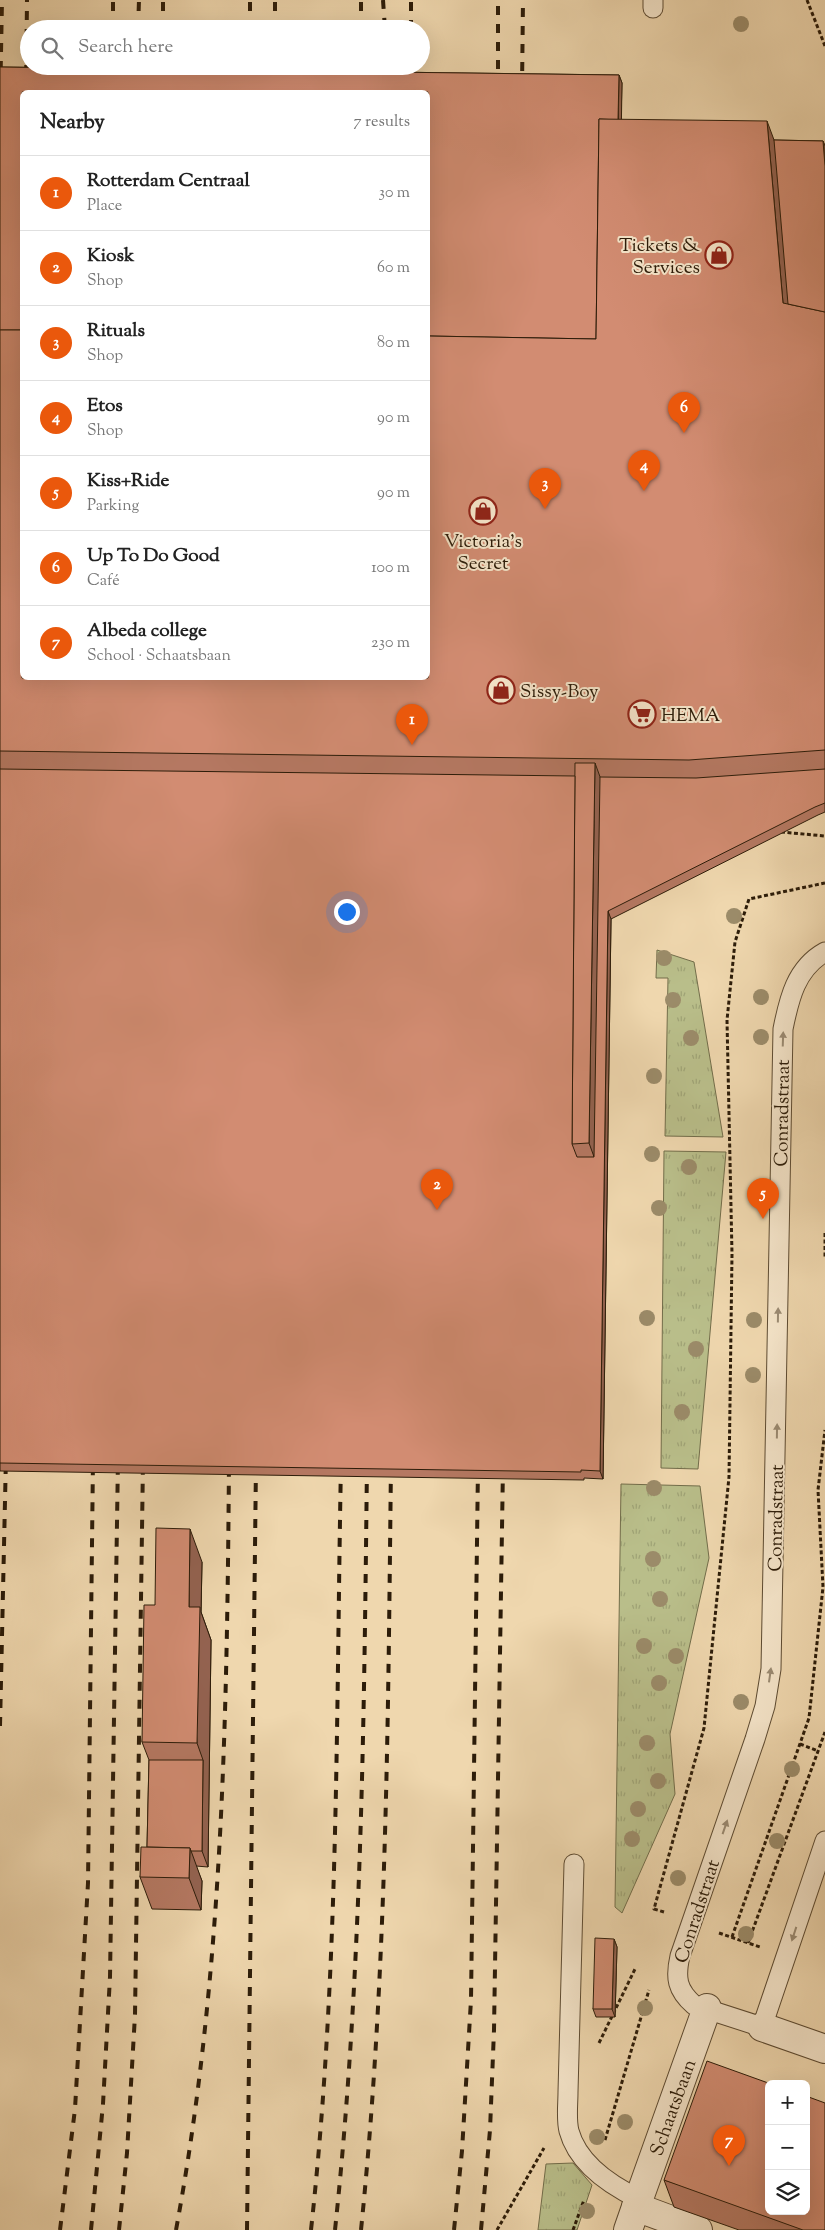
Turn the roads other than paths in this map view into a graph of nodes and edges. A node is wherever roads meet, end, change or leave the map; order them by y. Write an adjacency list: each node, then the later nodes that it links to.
1 (825, 952): 4 (lane, Conradstraat, one-way to 1)
2 (825, 1841): 5 (lane, one-way to 5)
3 (574, 1864): 7 (lane)
4 (707, 2008): 5 (lane, Conradstraat); 7 (street, Schaatsbaan)
5 (762, 2027): 6 (street, Conradstraat)
6 (825, 2049)
7 (635, 2212): 8 (street)
8 (698, 2230)

